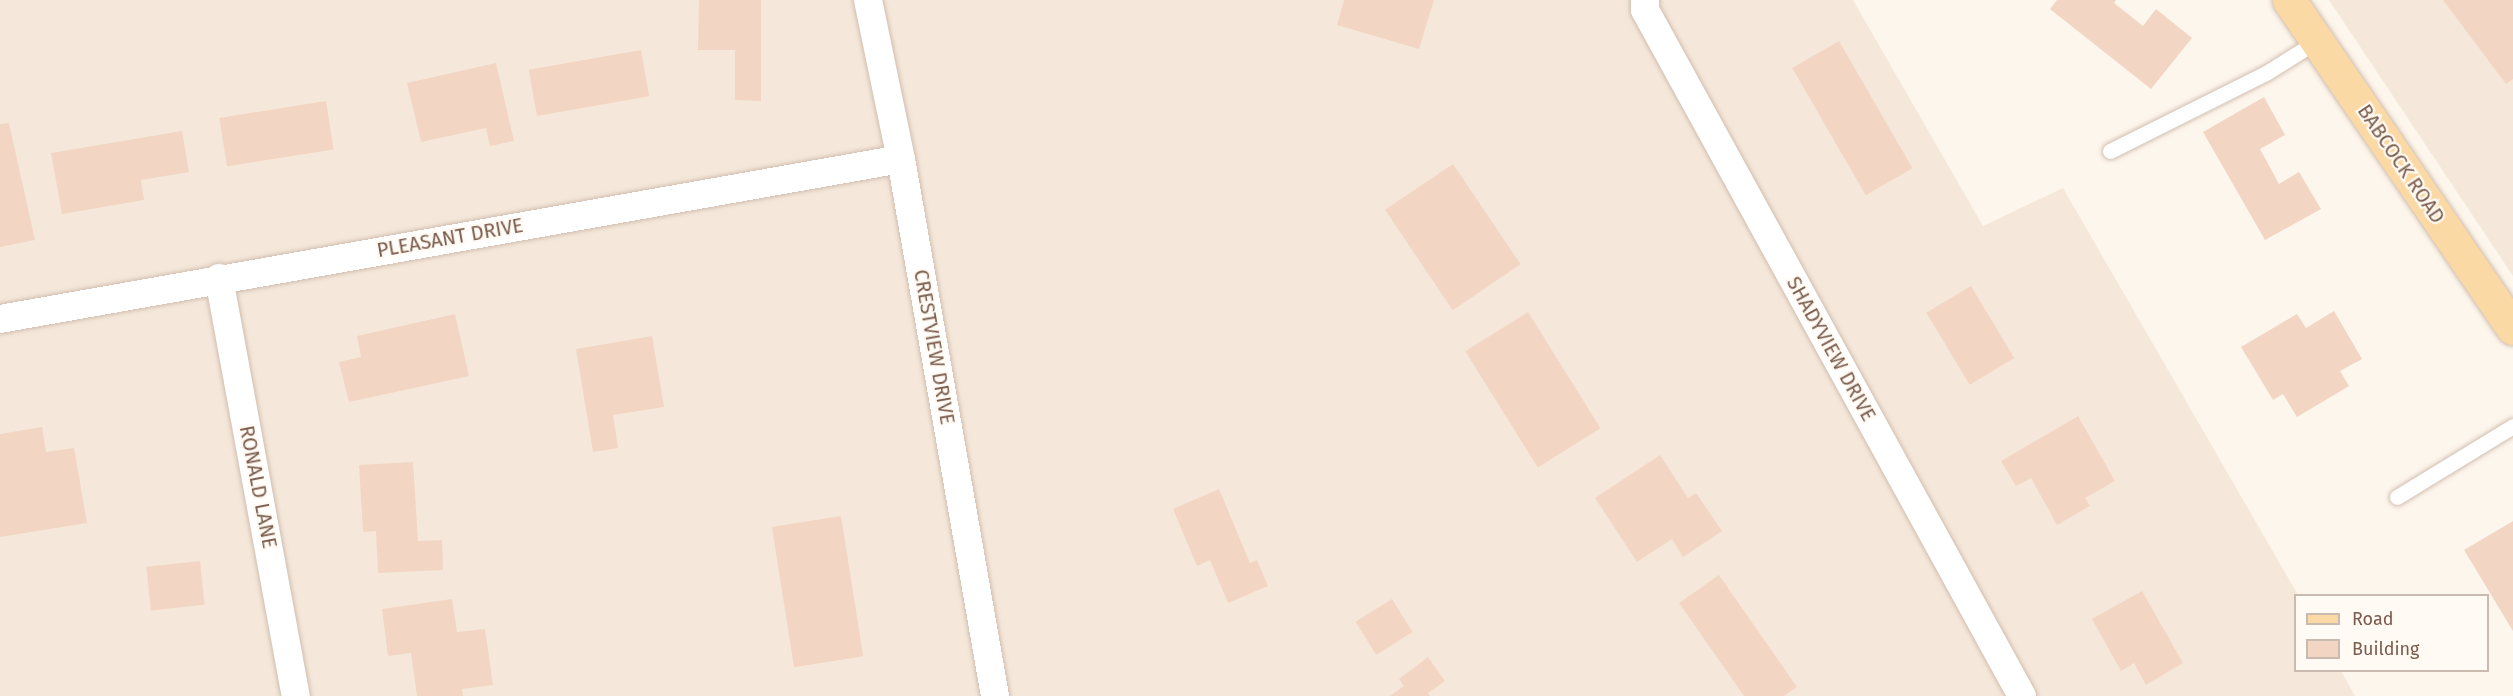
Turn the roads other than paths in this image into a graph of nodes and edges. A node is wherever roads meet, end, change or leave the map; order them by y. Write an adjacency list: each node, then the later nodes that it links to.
1 (868, 0): 6 (street, CRESTVIEW DRIVE)
2 (1645, 0): 14 (street, SHADYVIEW DRIVE)
3 (2289, 0): 4 (main road, BABCOCK ROAD)
4 (2317, 41): 5 (lane); 9 (main road, BABCOCK ROAD)
5 (2110, 151)
6 (901, 159): 7 (street, PLEASANT DRIVE); 13 (street, CRESTVIEW DRIVE)
7 (219, 278): 8 (street, PLEASANT DRIVE); 12 (street, RONALD LANE)
8 (0, 319)
9 (2513, 328)
10 (2513, 426): 11 (lane)
11 (2397, 497)
12 (296, 696)
13 (995, 696)
14 (2022, 696)

